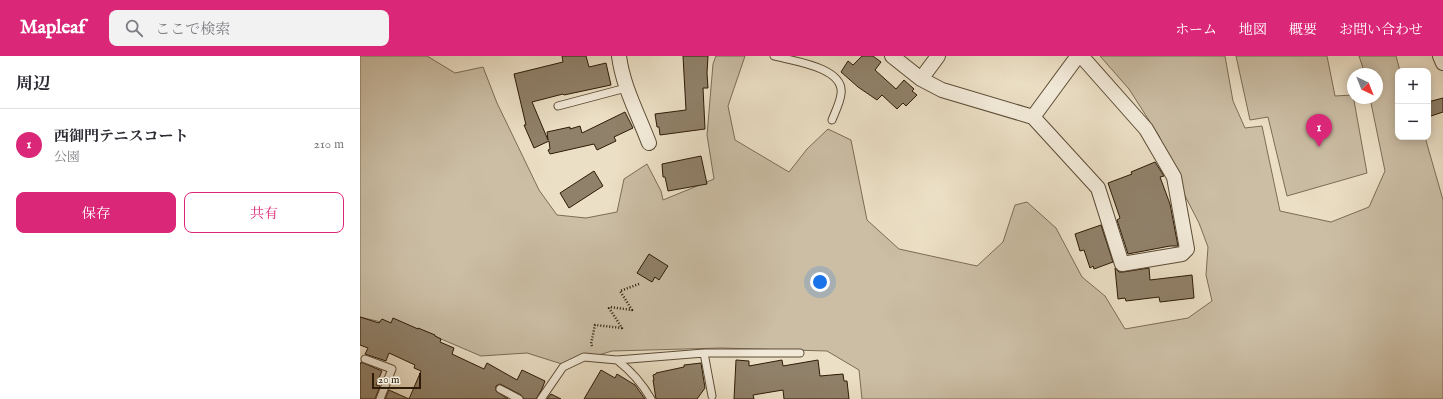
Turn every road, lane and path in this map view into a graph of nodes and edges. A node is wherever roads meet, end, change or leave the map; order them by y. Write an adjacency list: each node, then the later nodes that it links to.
1 (619, 56): 8 (street)
2 (774, 56): 11 (lane)
3 (892, 56): 7 (street)
4 (938, 56): 7 (street)
5 (1440, 56): 6 (street)
6 (1443, 63)
7 (920, 79): 10 (street)
8 (626, 88): 9 (lane); 12 (street)
9 (558, 106)
10 (1033, 117): 10 (street)
11 (832, 120)
12 (649, 143)
13 (639, 284): 17 (path)
14 (704, 353): 15 (lane); 18 (lane); 20 (lane)
15 (800, 353)
16 (365, 359): 21 (lane)
17 (604, 359): 18 (lane); 23 (lane)
18 (617, 360): 24 (lane)
19 (500, 389): 22 (lane)
20 (712, 396)
21 (380, 399)
22 (519, 399)
23 (541, 399)
24 (652, 399)

